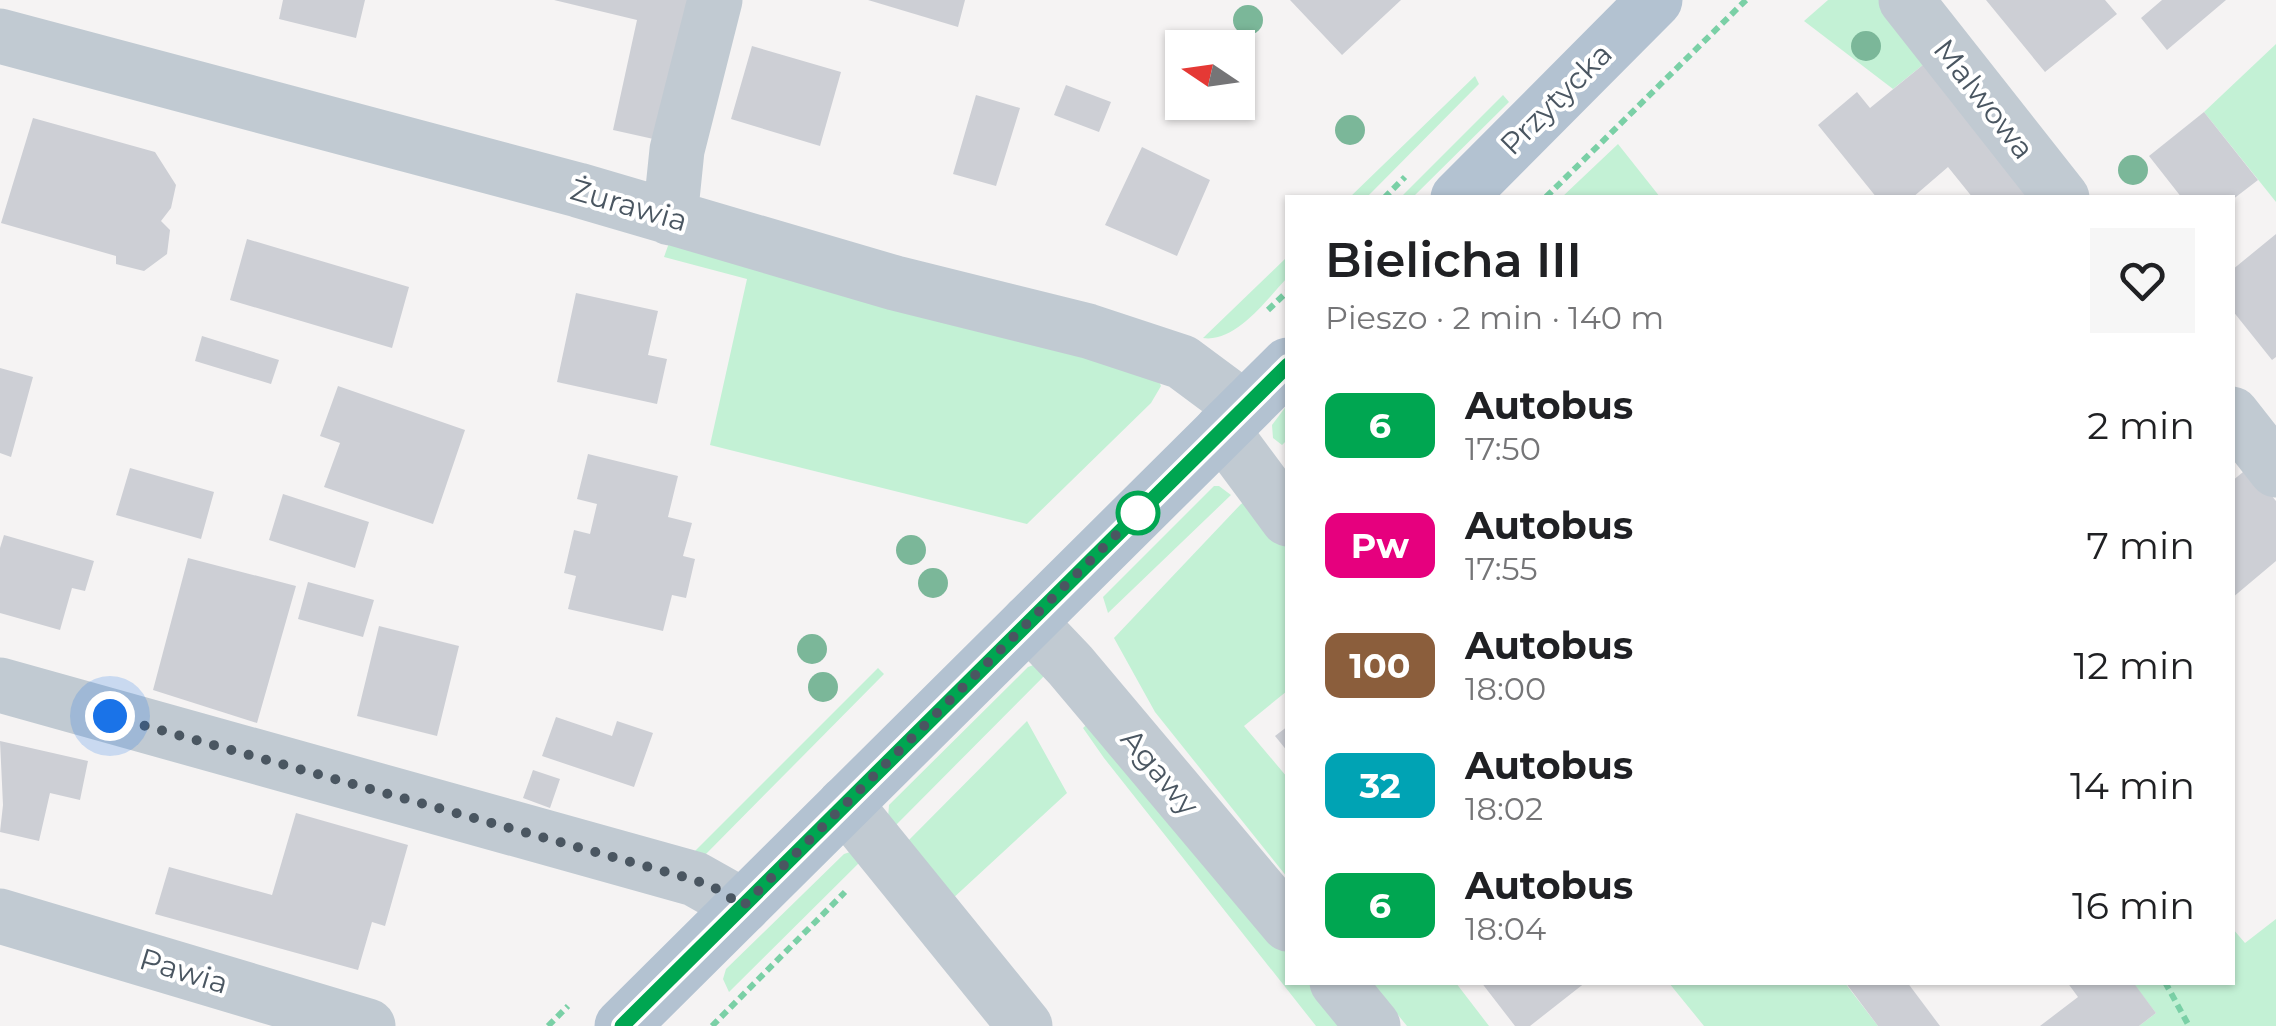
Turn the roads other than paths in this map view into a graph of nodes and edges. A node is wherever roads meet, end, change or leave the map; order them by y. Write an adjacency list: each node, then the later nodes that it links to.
1 (715, 0): 7 (street)
2 (1655, 0): 5 (main road, Przytycka)
3 (1906, 0): 6 (street, Malwowa)
4 (1, 41): 7 (street, Żurawia)
5 (1461, 195)
6 (2060, 195)
7 (670, 218): 10 (street, Żurawia)
8 (1285, 368): 10 (main road)
9 (2235, 418): 11 (street)
10 (1233, 419): 12 (street, Żurawia); 13 (main road)
11 (2276, 470)
12 (1285, 513)
13 (1029, 622): 15 (main road); 18 (street, Agawy)
14 (0, 685): 16 (street)
15 (845, 804): 16 (main road); 22 (street)
16 (743, 906): 21 (main road)
17 (0, 916): 20 (street, Pawia)
18 (1285, 920)
19 (1339, 985): 23 (street)
20 (368, 1026)
21 (622, 1026)
22 (1025, 1026)
23 (1373, 1026)

